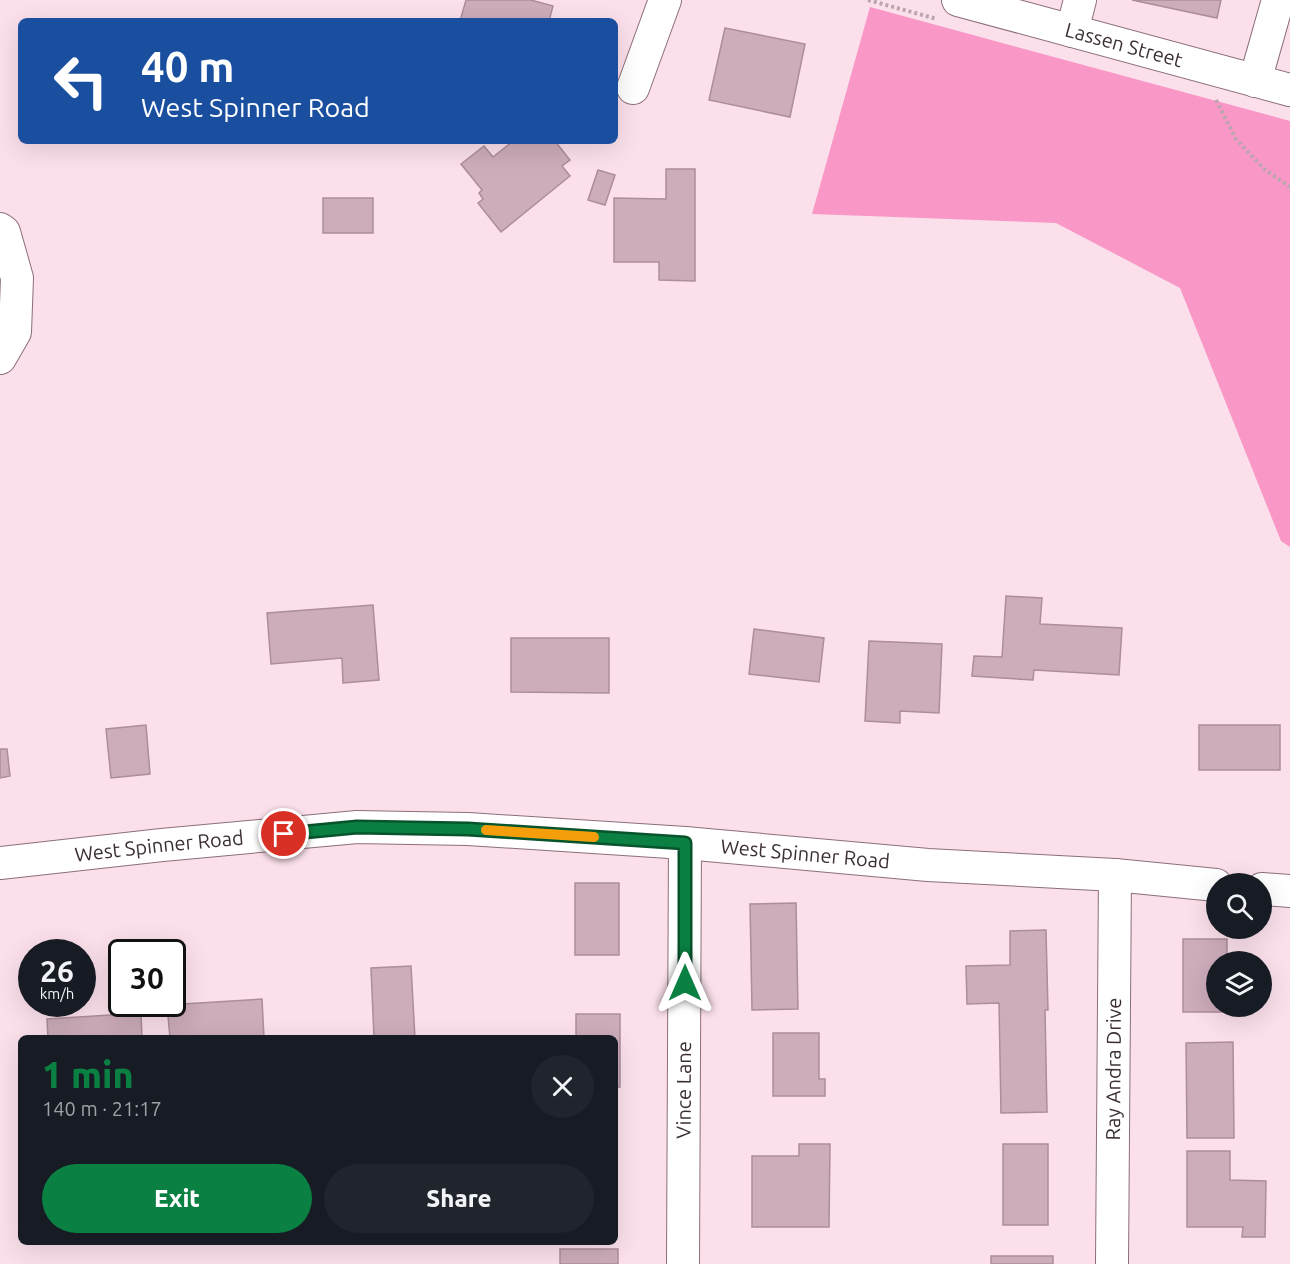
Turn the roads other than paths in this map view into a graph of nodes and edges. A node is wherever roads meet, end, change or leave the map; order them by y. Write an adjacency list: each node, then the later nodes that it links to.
1 (666, 0): 7 (street)
2 (958, 0): 5 (street, Lassen Street)
3 (1080, 0): 5 (street)
4 (1278, 0): 6 (street)
5 (1072, 31): 6 (street, Lassen Street)
6 (1255, 81): 8 (street, Lassen Street)
7 (633, 88)
8 (1290, 90)
9 (0, 229): 10 (street)
10 (0, 358)
11 (685, 843): 12 (street, West Spinner Road); 13 (street, West Spinner Road); 17 (street, Vince Lane)
12 (0, 863)
13 (1115, 875): 14 (street, West Spinner Road); 18 (street, Ray Andra Drive)
14 (1206, 884)
15 (1272, 890): 16 (street)
16 (1290, 891)
17 (683, 1264)
18 (1112, 1264)

